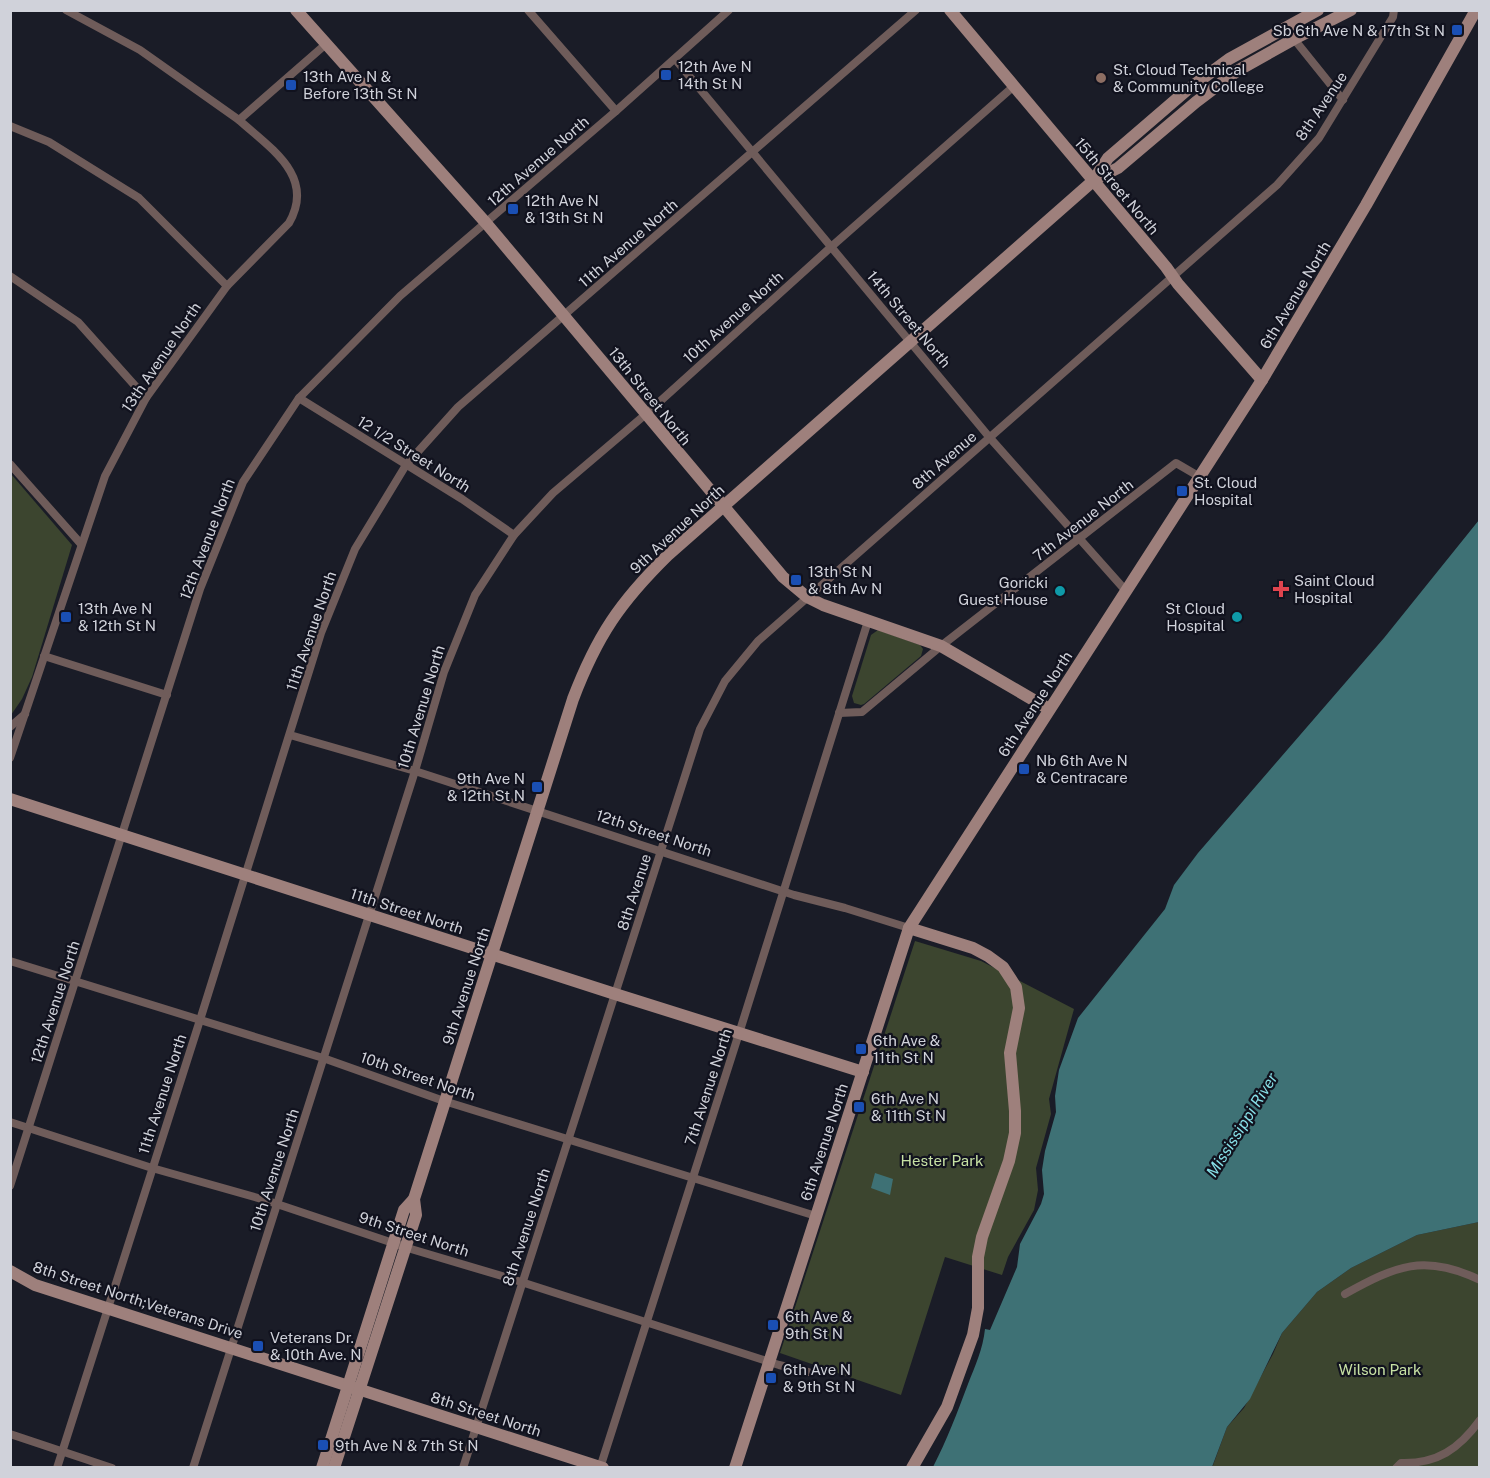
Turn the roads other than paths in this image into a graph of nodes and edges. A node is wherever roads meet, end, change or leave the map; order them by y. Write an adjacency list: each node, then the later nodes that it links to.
1 (66, 10): 17 (street, 13th Avenue North)
2 (296, 10): 12 (street, 13th Street North)
3 (528, 10): 16 (street)
4 (729, 10): 13 (street, 12th Avenue North)
5 (916, 10): 19 (street, 11th Avenue North)
6 (950, 10): 14 (street, 15th Street North)
7 (1318, 10): 20 (street, 9th Avenue North)
8 (1351, 10): 11 (street, 9th Avenue North)
9 (1394, 10): 15 (street, 8th Avenue)
10 (1477, 15): 28 (street, 6th Avenue North)
11 (1294, 39): 15 (street); 20 (street, 9th Avenue North)
12 (326, 44): 17 (street); 21 (street, 13th Street North)
13 (675, 60): 16 (street, 12th Avenue North); 19 (street, 14th Street North)
14 (1014, 86): 20 (street, 15th Street North); 22 (street, 10th Avenue North)
15 (1343, 100): 23 (street, 8th Avenue)
16 (616, 111): 21 (street, 12th Avenue North)
17 (239, 120): 25 (street, 13th Avenue North)
18 (10, 126): 25 (street)
19 (753, 153): 22 (street, 14th Street North); 26 (street, 11th Avenue North)
20 (1092, 181): 23 (street, 15th Street North); 27 (street, 9th Avenue North)
21 (486, 223): 26 (street, 13th Street North); 30 (street, 12th Avenue North)
22 (831, 247): 27 (street, 14th Street North); 31 (street, 10th Avenue North)
23 (1172, 275): 28 (street, 15th Street North); 32 (street, 8th Avenue)
24 (10, 276): 29 (street)
25 (227, 286): 29 (street, 13th Avenue North)
26 (565, 315): 31 (street, 13th Street North); 34 (street, 11th Avenue North)
27 (910, 341): 32 (street, 14th Street North); 36 (street, 9th Avenue North)
28 (1262, 380): 35 (street, 6th Avenue North)
29 (146, 398): 39 (street, 13th Avenue North)
30 (299, 398): 34 (street, 12 1/2 Street North); 45 (street, 12th Avenue North)
31 (646, 414): 36 (street, 13th Street North); 37 (street, 10th Avenue North)
32 (990, 438): 38 (street, 14th Street North); 41 (street, 8th Avenue)
33 (10, 464): 39 (street)
34 (406, 465): 37 (street, 12 1/2 Street North); 50 (street, 11th Avenue North)
35 (1200, 477): 38 (street, 7th Avenue North); 40 (street, 6th Avenue North)
36 (723, 507): 41 (street, 13th Street North); 54 (street, 9th Avenue North)
37 (514, 535): 52 (street, 10th Avenue North)
38 (1080, 539): 40 (street, 14th Street North); 43 (street, 7th Avenue North)
39 (81, 544): 44 (street, 13th Avenue North)
40 (1126, 591): 46 (street, 6th Avenue North)
41 (807, 597): 42 (street, 13th Street North); 56 (street, 8th Avenue)
42 (868, 621): 43 (street, 13th Street North); 47 (street, 7th Avenue North)
43 (941, 646): 46 (street, 13th Street North); 47 (street, 7th Avenue North)
44 (44, 656): 45 (street); 48 (street, 13th Avenue North)
45 (167, 695): 55 (street, 12th Avenue North)
46 (1049, 709): 60 (street, 6th Avenue North)
47 (839, 713): 58 (street, 7th Avenue North)
48 (25, 714): 49 (street); 51 (street, 13th Avenue North)
49 (10, 727)
50 (291, 735): 52 (street, 12th Street North); 57 (street, 11th Avenue North)
51 (10, 758)
52 (416, 771): 54 (street, 12th Street North); 59 (street, 10th Avenue North)
53 (10, 799): 55 (street, 11th Street North)
54 (537, 810): 56 (street, 12th Street North); 61 (street, 9th Avenue North)
55 (123, 835): 57 (street, 11th Street North); 63 (street, 12th Avenue North)
56 (662, 850): 58 (street, 12th Street North); 64 (street, 8th Avenue)
57 (246, 874): 59 (street, 11th Street North); 65 (street, 11th Avenue North)
58 (783, 891): 60 (street, 12th Street North); 66 (street, 7th Avenue North)
59 (369, 914): 61 (street, 11th Street North); 67 (street, 10th Avenue North)
60 (909, 928): 68 (street, 6th Avenue North); 101 (street, 12th Street North)
61 (492, 954): 64 (street, 11th Street North); 69 (street, 9th Avenue North)
62 (10, 961): 63 (street, 10th Street North)
63 (76, 982): 65 (street, 10th Street North); 71 (street, 12th Avenue North)
64 (615, 994): 66 (street, 11th Street North); 72 (street, 8th Avenue North)
65 (200, 1020): 67 (street, 10th Street North); 73 (street, 11th Avenue North)
66 (740, 1033): 68 (street, 11th Street North); 74 (street, 7th Avenue North)
67 (323, 1058): 69 (street, 10th Street North); 76 (street, 10th Avenue North)
68 (863, 1072): 77 (street, 6th Avenue North)
69 (444, 1101): 72 (street, 10th Street North); 78 (street, 9th Avenue North)
70 (10, 1122): 71 (street, 9th Street North)
71 (29, 1129): 73 (street, 9th Street North); 75 (street, 12th Avenue North)
72 (568, 1139): 74 (street, 10th Street North); 81 (street, 8th Avenue North)
73 (153, 1168): 76 (street, 9th Street North); 83 (street, 11th Avenue North)
74 (693, 1178): 77 (street, 10th Street North); 84 (street, 7th Avenue North)
75 (10, 1186)
76 (277, 1204): 78 (street, 9th Street North); 85 (street, 10th Avenue North)
77 (816, 1216): 86 (street, 6th Avenue North)
78 (399, 1245): 81 (street, 9th Street North); 88 (street, 9th Avenue North)
79 (10, 1271): 83 (street, 8th Street North;Veterans Drive)
80 (1479, 1280): 82 (street)
81 (522, 1282): 84 (street, 9th Street North); 90 (street, 8th Avenue North)
82 (1346, 1294)
83 (108, 1306): 85 (street, 8th Street North;Veterans Drive); 92 (street, 11th Avenue North)
84 (646, 1323): 86 (street, 9th Street North); 99 (street, 7th Avenue North)
85 (231, 1347): 88 (street, 8th Street North;Veterans Drive); 95 (street, 10th Avenue North)
86 (769, 1362): 87 (street, 9th Street North); 100 (street, 6th Avenue North)
87 (808, 1372)
88 (354, 1387): 90 (street, 8th Street North); 96 (street, 9th Avenue North); 97 (street, 9th Avenue North)
89 (1479, 1420): 102 (street)
90 (476, 1426): 98 (street, 8th Avenue North); 99 (street, 8th Street North)
91 (10, 1434): 92 (street)
92 (62, 1451): 93 (street, 11th Avenue North); 94 (street)
93 (57, 1467)
94 (112, 1467)
95 (193, 1467)
96 (322, 1467)
97 (334, 1467)
98 (463, 1467)
99 (601, 1467)
100 (735, 1467)
101 (912, 1467)
102 (1396, 1467)

